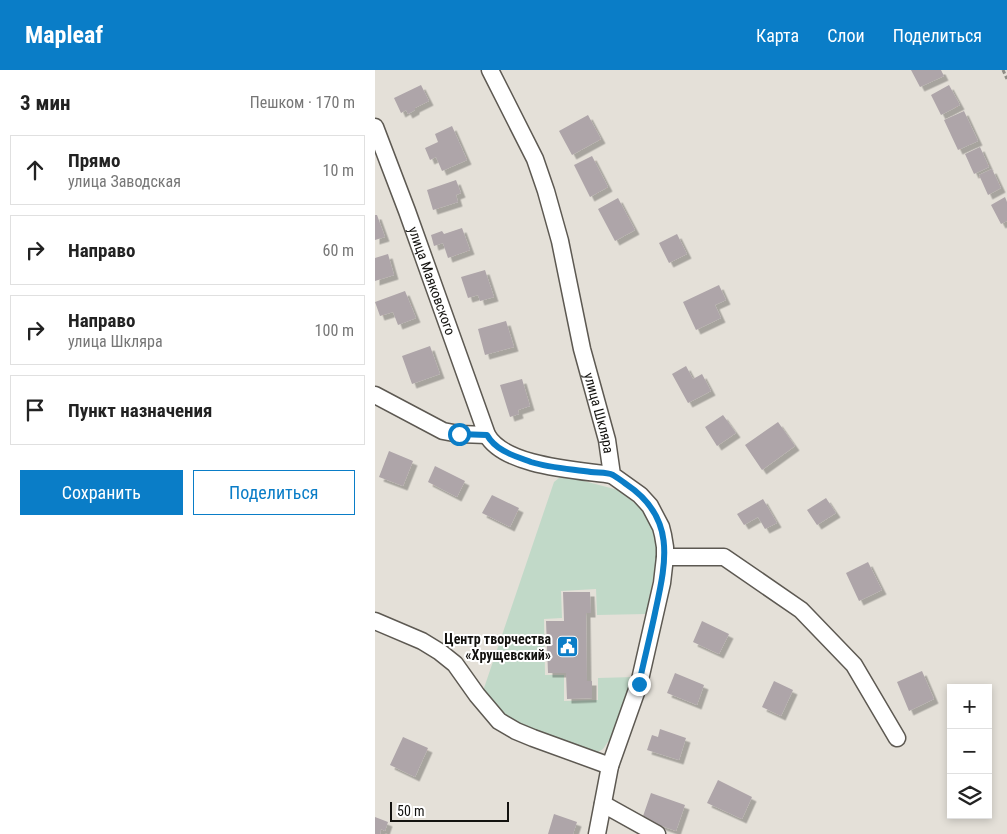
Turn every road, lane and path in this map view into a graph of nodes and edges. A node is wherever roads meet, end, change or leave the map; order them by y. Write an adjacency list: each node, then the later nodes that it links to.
1 (490, 70): 7 (street, улица Шкляра)
2 (1003, 70): 3 (path)
3 (1007, 78)
4 (375, 127): 6 (street, улица Маяковского)
5 (375, 395): 6 (street)
6 (487, 435): 7 (street)
7 (612, 475): 8 (street)
8 (665, 557): 10 (street); 11 (street)
9 (375, 621): 11 (street)
10 (897, 738)
11 (610, 766): 12 (street)
12 (603, 804): 13 (street); 14 (street)
13 (597, 834)
14 (657, 834)

